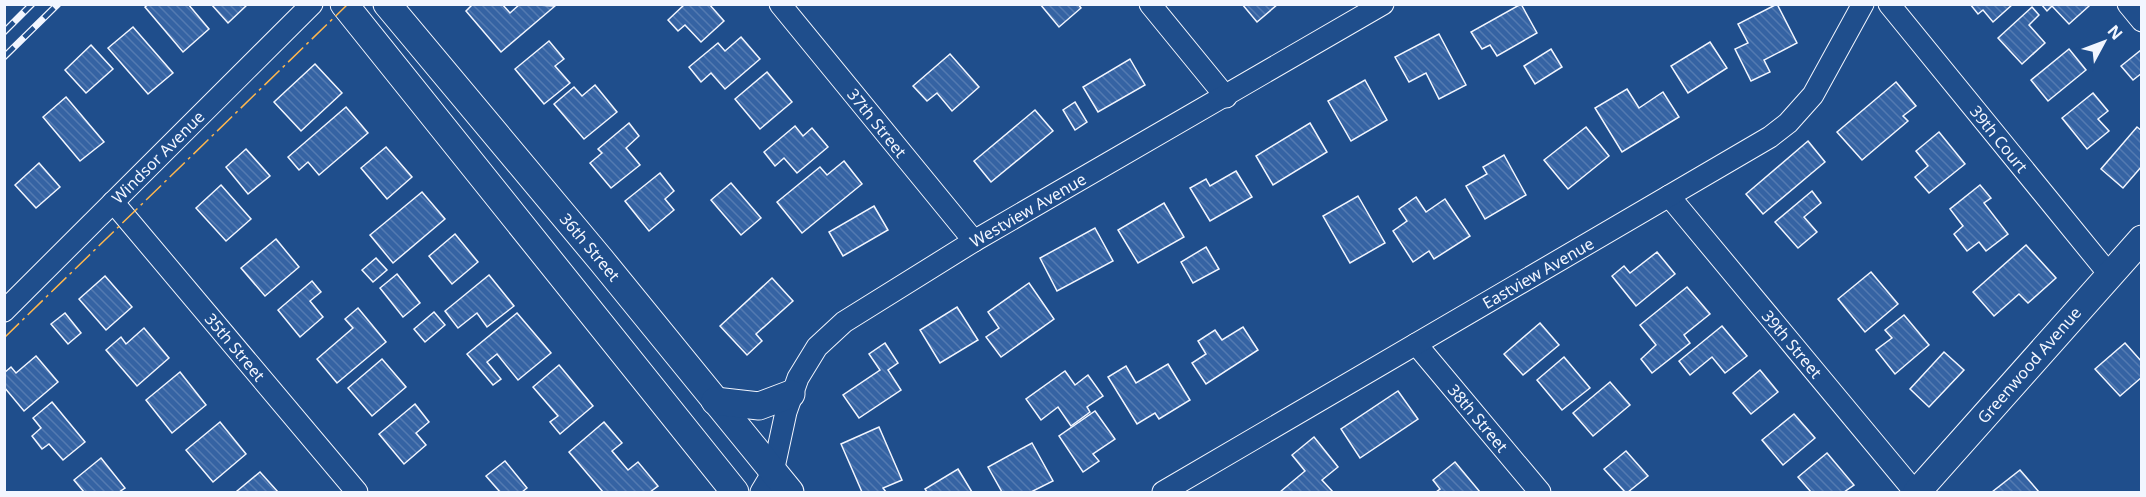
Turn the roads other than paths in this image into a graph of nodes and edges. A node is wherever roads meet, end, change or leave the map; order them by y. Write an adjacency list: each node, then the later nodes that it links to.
1 (312, 4): 13 (street, Windsor Avenue)
2 (344, 4): 23 (street)
3 (387, 4): 20 (street, 36th Street)
4 (780, 4): 15 (street, 37th Street)
5 (1150, 4): 11 (street)
6 (1383, 4): 11 (street, Westview Avenue)
7 (1863, 4): 12 (street, Eastview Avenue)
8 (1889, 4): 16 (street, 39th Court)
9 (2128, 4): 10 (street)
10 (2142, 21)
11 (1226, 97): 15 (street, Westview Avenue)
12 (1669, 196): 18 (street, Eastview Avenue); 26 (street, 39th Street)
13 (113, 202): 17 (street, Windsor Avenue); 22 (street, 35th Street)
14 (2142, 239): 16 (street, Greenwood Avenue)
15 (974, 241): 19 (street, Westview Avenue)
16 (2109, 274): 26 (street, Greenwood Avenue)
17 (4, 311)
18 (1416, 344): 24 (street, Eastview Avenue); 25 (street, 38th Street)
19 (791, 394): 20 (street); 21 (street, Westview Avenue)
20 (715, 401): 21 (street, 36th Street)
21 (775, 486)
22 (357, 492)
23 (735, 492)
24 (1164, 492)
25 (1540, 492)
26 (1916, 492)

